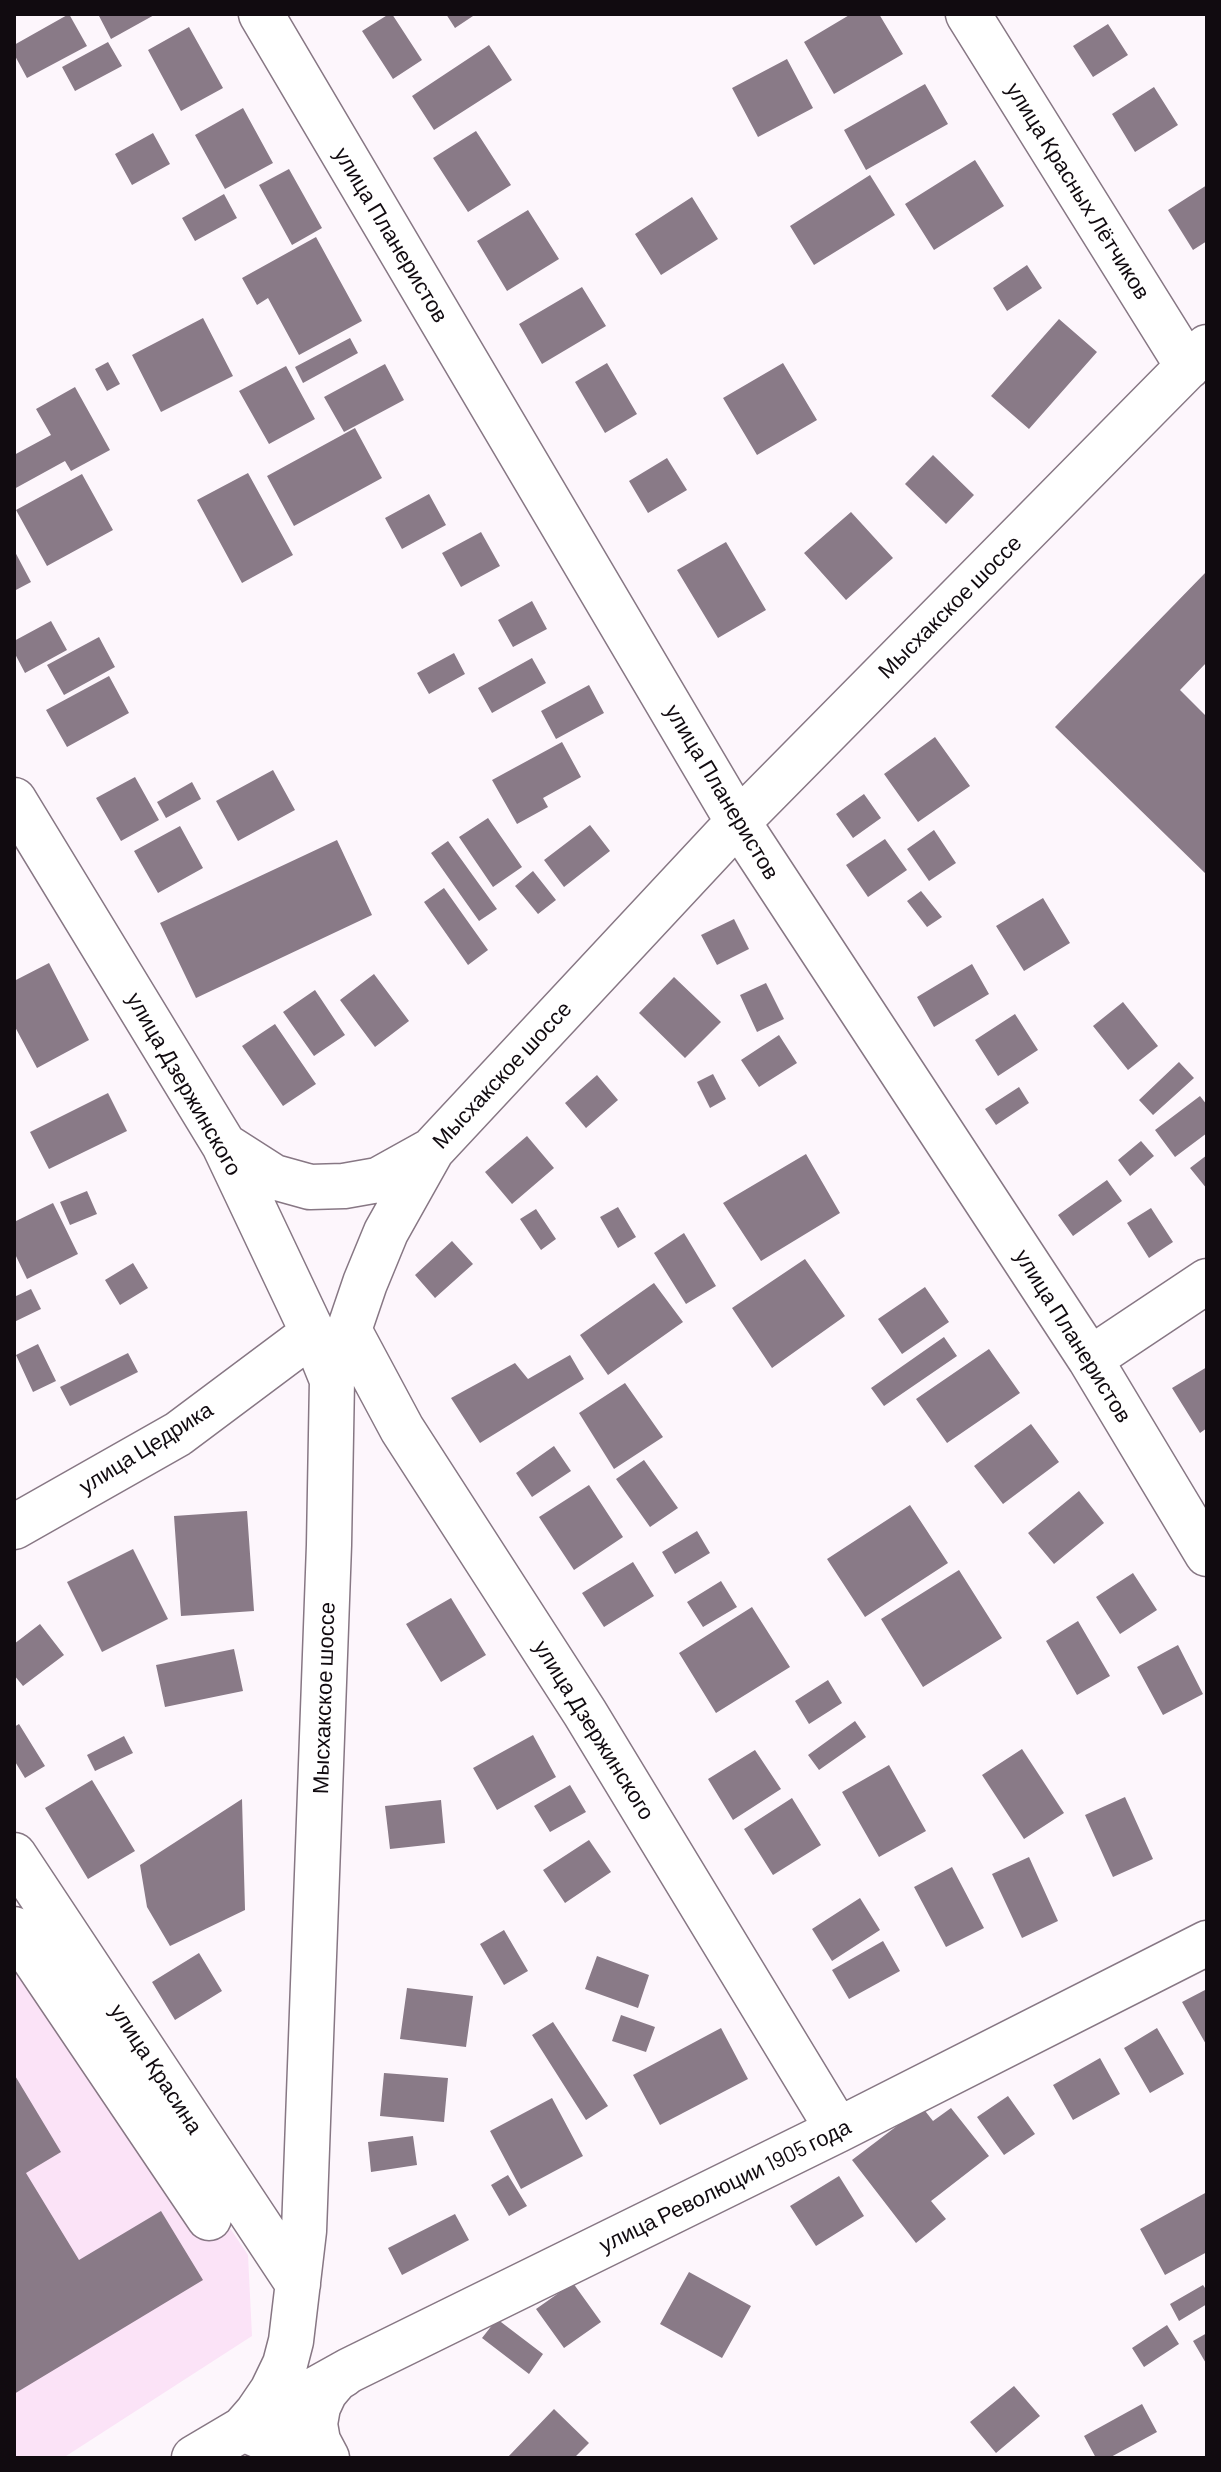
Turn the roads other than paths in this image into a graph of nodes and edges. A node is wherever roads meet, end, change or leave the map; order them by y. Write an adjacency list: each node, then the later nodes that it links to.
1 (261, 14): 5 (street, улица Планеристов)
2 (968, 14): 3 (street, улица Красных Лётчиков)
3 (1197, 357): 5 (street, Мысхакское шоссе)
4 (14, 800): 6 (street, улица Дзержинского)
5 (738, 822): 7 (street, Мысхакское шоссе); 10 (street, улица Планеристов)
6 (224, 1145): 7 (street); 9 (street, улица Дзержинского)
7 (432, 1150): 9 (street, Мысхакское шоссе)
8 (1207, 1281): 10 (street)
9 (331, 1331): 11 (street, улица Дзержинского); 12 (street, улица Цедрика); 17 (street, улица Дзержинского)
10 (1090, 1359): 13 (street, улица Планеристов)
11 (332, 1380): 19 (street, Мысхакское шоссе)
12 (14, 1527)
13 (1207, 1554)
14 (14, 1855): 19 (street, улица Красина)
15 (14, 1929): 18 (street)
16 (1207, 1943): 17 (street, улица Революции 1905 года)
17 (838, 2130): 20 (street, улица Революции 1905 года)
18 (209, 2218)
19 (298, 2284): 21 (street, Мысхакское шоссе)
20 (350, 2370): 21 (street, улица Революции 1905 года); 24 (street)
21 (250, 2421): 22 (street, улица Революции 1905 года); 23 (street)
22 (194, 2458)
23 (312, 2458)
24 (327, 2458)

